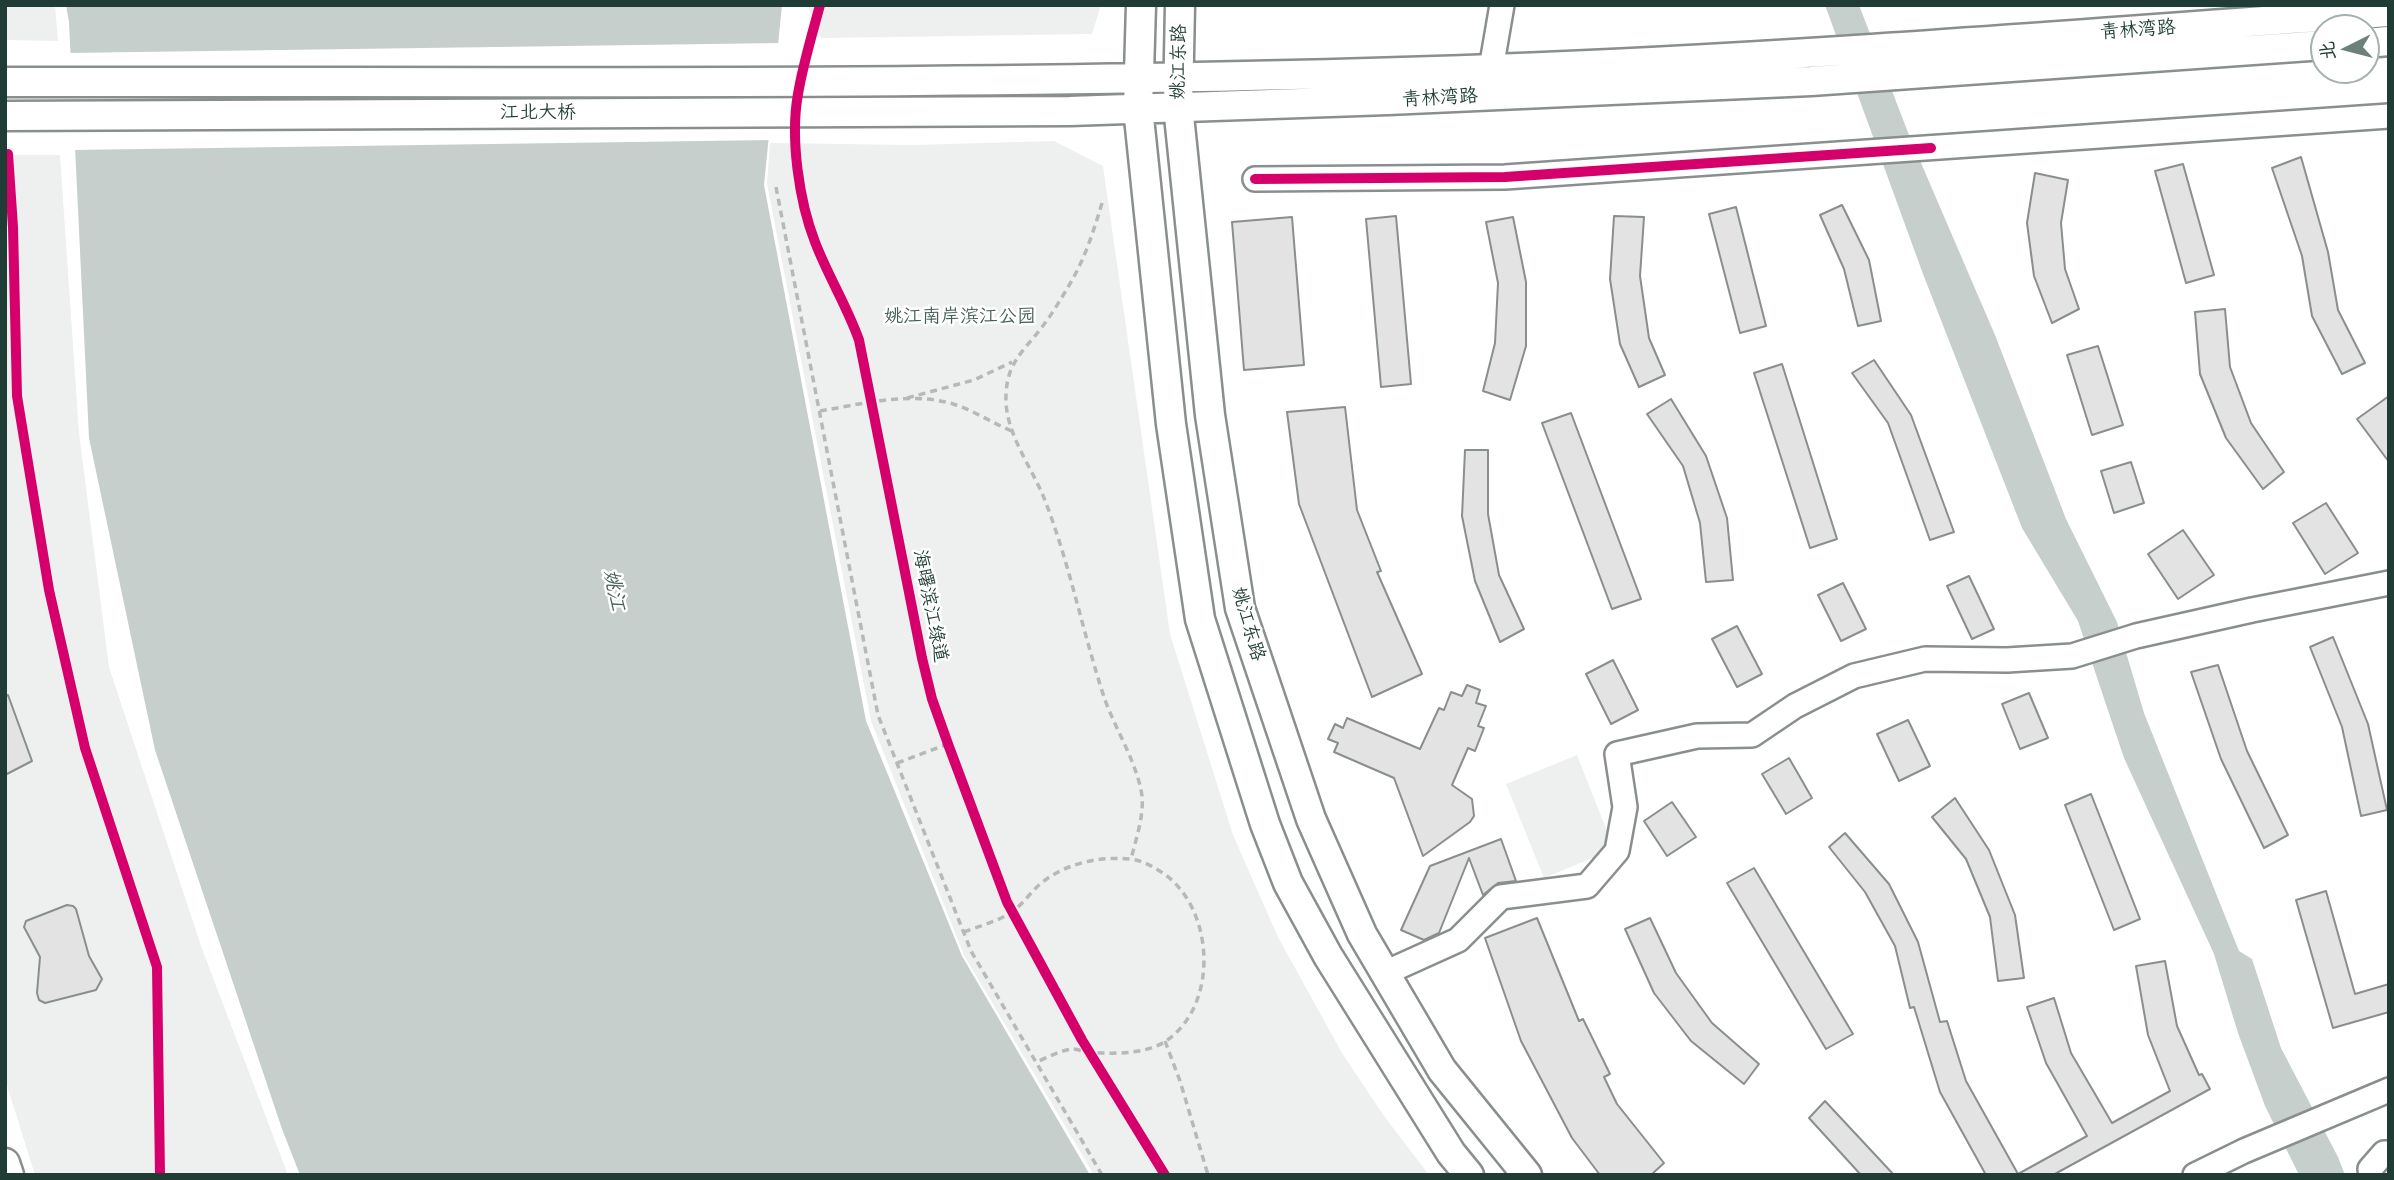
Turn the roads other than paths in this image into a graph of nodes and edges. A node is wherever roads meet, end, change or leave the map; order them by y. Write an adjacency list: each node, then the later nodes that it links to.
1 (1141, 5): 9 (main road, 姚江东路)
2 (1180, 5): 8 (main road, 姚江东路)
3 (1502, 5): 7 (street)
4 (2389, 12): 6 (main road, 青林湾路)
5 (2310, 46): 6 (main road, 青林湾路)
6 (1889, 61): 7 (main road, 青林湾路); 12 (main road, 青林湾路)
7 (1491, 69): 8 (main road, 青林湾路)
8 (1178, 77): 9 (main road, 青林湾路); 12 (main road, 姚江东路)
9 (1139, 79): 10 (main road, 青林湾路); 13 (main road, 姚江东路)
10 (1061, 80): 11 (main road, 江北大桥)
11 (5, 82)
12 (1178, 106): 13 (main road, 青林湾路); 19 (main road, 姚江东路)
13 (1138, 108): 14 (main road, 青林湾路); 24 (main road, 姚江东路)
14 (1070, 111): 15 (main road, 江北大桥)
15 (5, 116)
16 (2389, 116): 17 (street)
17 (1255, 179)
18 (2389, 583): 19 (street)
19 (1385, 973): 25 (main road, 姚江东路)
20 (2389, 1090): 26 (street)
21 (2389, 1153): 27 (street)
22 (5, 1163): 23 (main road)
23 (9, 1175)
24 (1469, 1175)
25 (1527, 1175)
26 (2195, 1175)
27 (2371, 1175)

